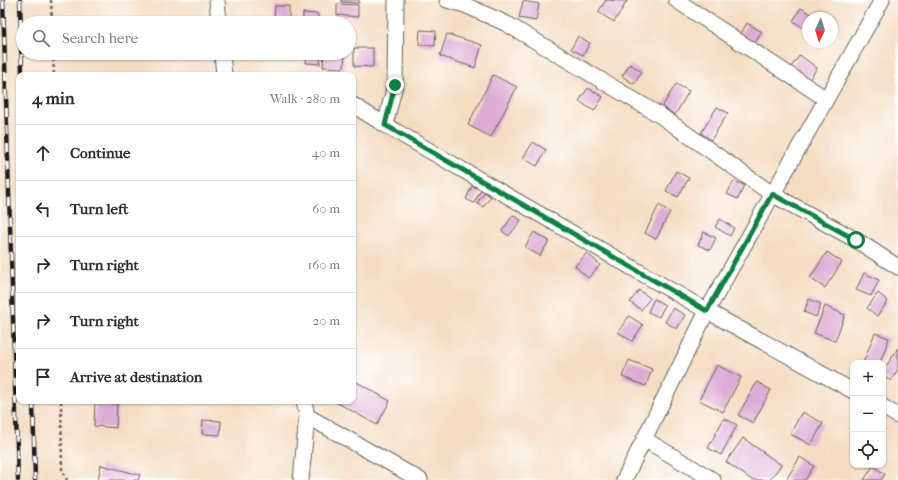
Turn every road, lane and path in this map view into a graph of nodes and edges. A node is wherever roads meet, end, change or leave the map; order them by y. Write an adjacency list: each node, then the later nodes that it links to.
1 (51, 0): 7 (path)
2 (217, 0): 8 (street)
3 (396, 0): 15 (street)
4 (447, 0): 16 (street)
5 (676, 0): 13 (street)
6 (882, 0): 13 (street)
7 (52, 16)
8 (218, 16)
9 (53, 60): 11 (path)
10 (223, 60): 12 (street)
11 (54, 72)
12 (224, 72)
13 (826, 100): 16 (street)
14 (356, 108): 15 (street)
15 (385, 125): 18 (street)
16 (772, 194): 17 (street); 18 (street)
17 (898, 267)
18 (707, 311): 19 (street); 24 (street)
19 (850, 389)
20 (61, 404): 25 (path)
21 (305, 408): 26 (street); 27 (street)
22 (886, 409): 23 (street)
23 (898, 416)
24 (644, 439): 28 (street); 29 (street)
25 (67, 480)
26 (301, 480)
27 (420, 480)
28 (624, 480)
29 (713, 480)

